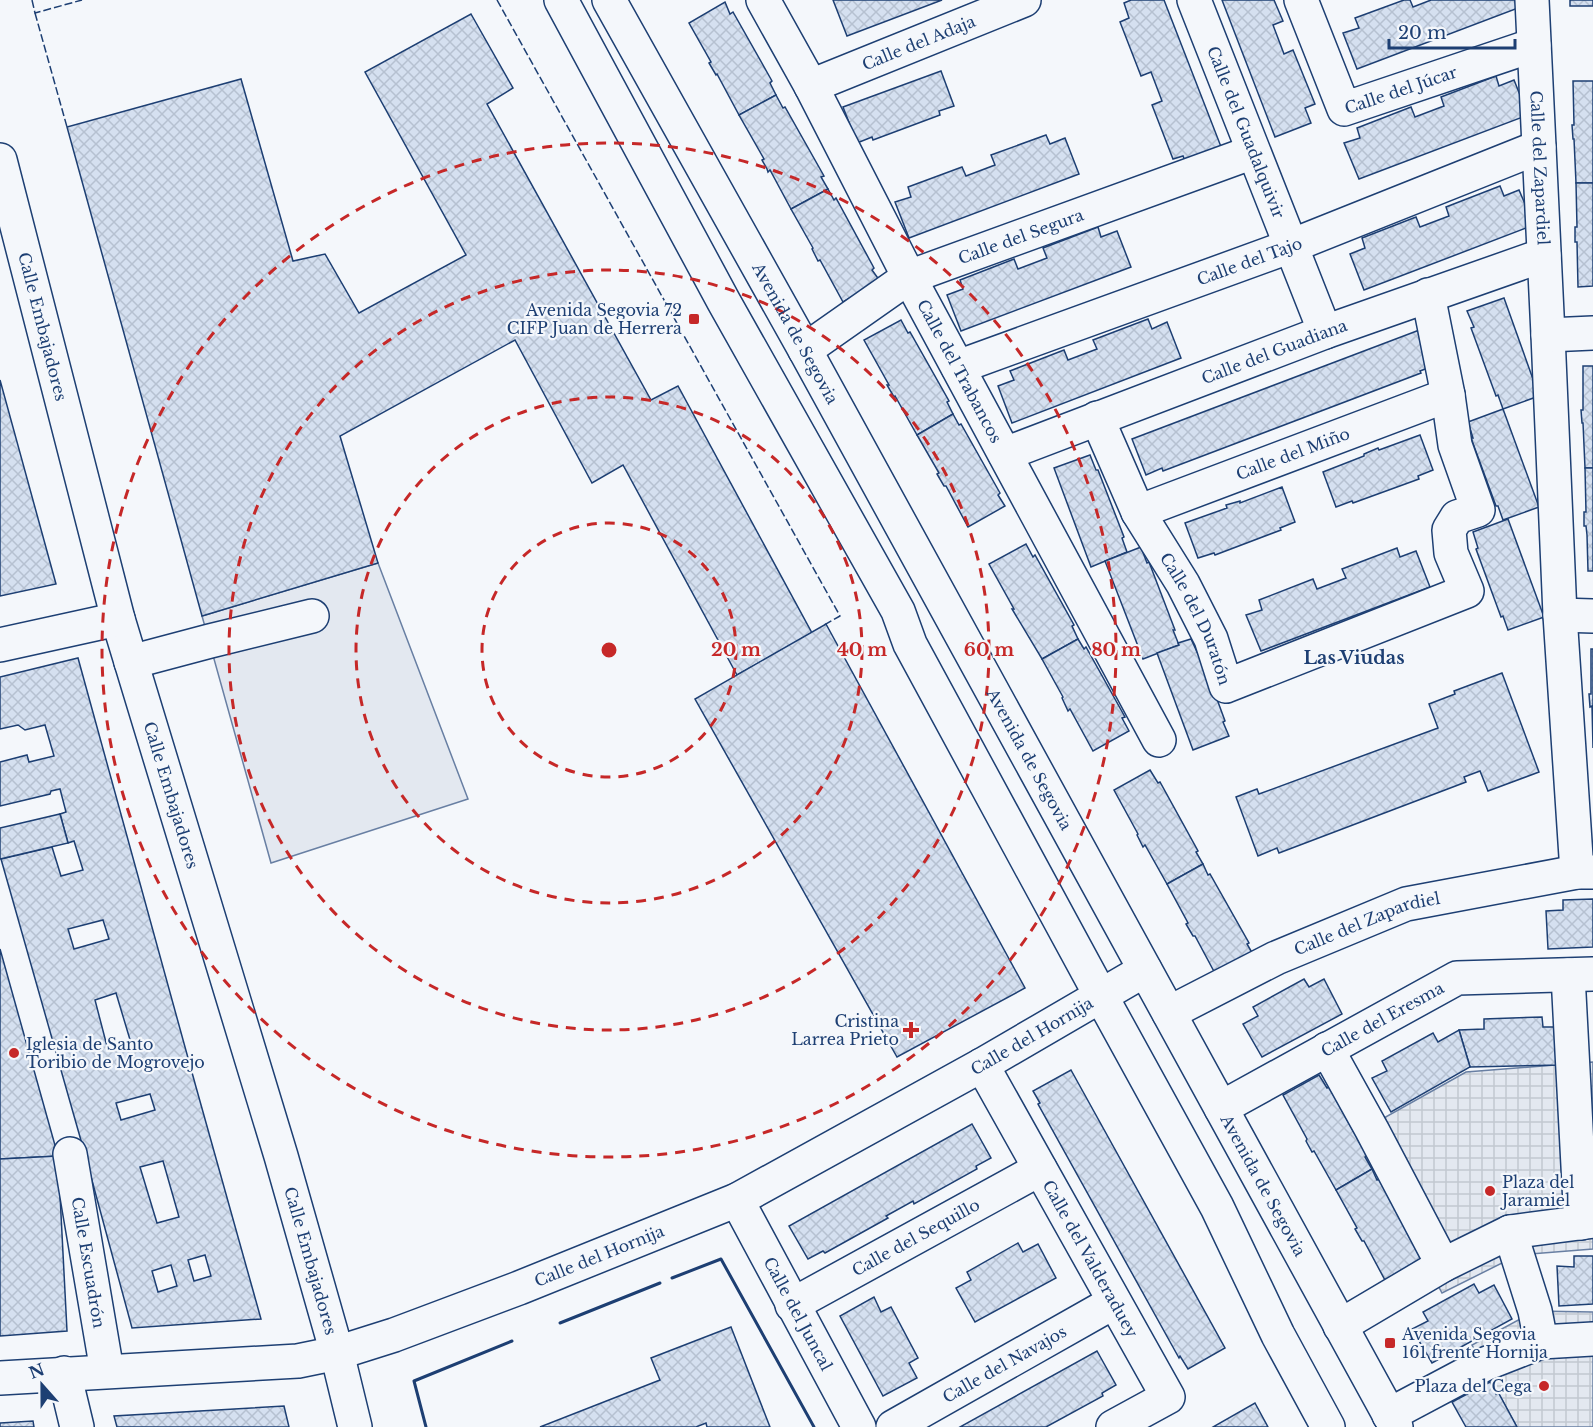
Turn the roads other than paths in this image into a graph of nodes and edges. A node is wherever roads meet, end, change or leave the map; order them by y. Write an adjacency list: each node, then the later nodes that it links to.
1 (561, 0): 36 (street)
2 (609, 0): 20 (street, Avenida de Segovia)
3 (763, 0): 9 (street, Calle del Trabancos)
4 (1024, 0): 9 (street, Calle del Adaja)
5 (1194, 0): 11 (street, Calle del Guadalquivir)
6 (1301, 0): 8 (street, Calle del Júcar)
7 (1532, 0): 8 (street, Calle del Zapardiel)
8 (1534, 45): 10 (street, Calle del Zapardiel)
9 (811, 86): 15 (street, Calle del Trabancos)
10 (1539, 147): 13 (street, Calle del Tajo); 14 (street, Calle del Zapardiel)
11 (1253, 152): 13 (street, Calle del Guadalquivir); 15 (street, Calle del Segura)
12 (0, 160): 29 (street, Calle Embajadores)
13 (1291, 246): 17 (street, Calle del Guadalquivir); 21 (street, Calle del Tajo)
14 (1544, 255): 16 (street, Calle del Guadiana); 19 (street, Calle del Zapardiel)
15 (909, 277): 20 (street, Calle del Segura); 21 (street, Calle del Trabancos)
16 (1428, 295): 17 (street, Calle del Guadiana); 22 (street)
17 (1325, 332): 23 (street, Calle del Guadiana)
18 (1593, 333): 19 (street)
19 (1548, 335): 26 (street, Calle del Zapardiel)
20 (805, 350): 34 (street, Avenida de Segovia)
21 (958, 367): 24 (street, Calle del Trabancos)
22 (1448, 395): 25 (street, Calle del Miño); 25 (street, Calle del Duratón)
23 (1097, 418): 24 (street, Calle del Guadiana); 25 (street)
24 (1005, 454): 32 (street, Calle del Trabancos)
25 (1138, 512)
26 (1560, 615): 28 (street); 33 (street, Calle del Zapardiel)
27 (312, 616): 31 (street)
28 (1593, 616)
29 (118, 619): 30 (street); 31 (street, Calle Embajadores)
30 (0, 645)
31 (131, 662): 52 (street, Calle Embajadores)
32 (1159, 740)
33 (1585, 872): 37 (street, Calle del Zapardiel)
34 (1145, 970): 36 (street, Calle del Hornija); 37 (street, Avenida de Segovia)
35 (1580, 974): 38 (street, Calle del Eresma); 44 (street)
36 (1101, 996): 39 (street, Calle del Hornija); 62 (street)
37 (1169, 1013): 40 (street, Avenida de Segovia)
38 (1327, 1049): 40 (street, Calle del Eresma); 46 (street)
39 (982, 1065): 42 (street, Calle del Valderaduey); 43 (street, Calle del Hornija)
40 (1221, 1108): 49 (street, Avenida de Segovia)
41 (70, 1154): 53 (street, Calle Escuadrón)
42 (1040, 1169): 47 (street, Calle del Valderaduey); 48 (street, Calle del Sequillo)
43 (736, 1200): 48 (street, Calle del Juncal); 52 (street, Calle del Hornija)
44 (1587, 1222): 45 (street)
45 (1510, 1232): 46 (street); 51 (street)
46 (1443, 1265): 49 (street)
47 (1114, 1302): 60 (street, Calle del Navajos); 61 (street, Calle del Valderaduey)
48 (792, 1305): 59 (street, Calle del Juncal)
49 (1340, 1326): 56 (street, Avenida de Segovia)
50 (1593, 1338): 51 (street)
51 (1541, 1342): 56 (street)
52 (337, 1353): 53 (street, Calle del Hornija); 58 (street, Calle Embajadores)
53 (107, 1371): 54 (street, Calle del Hornija)
54 (64, 1373): 55 (street, Calle del Hornija); 57 (street)
55 (0, 1378)
56 (1393, 1421)
57 (77, 1427)
58 (355, 1427)
59 (859, 1427)
60 (893, 1427)
61 (1113, 1427)
62 (1328, 1427)

